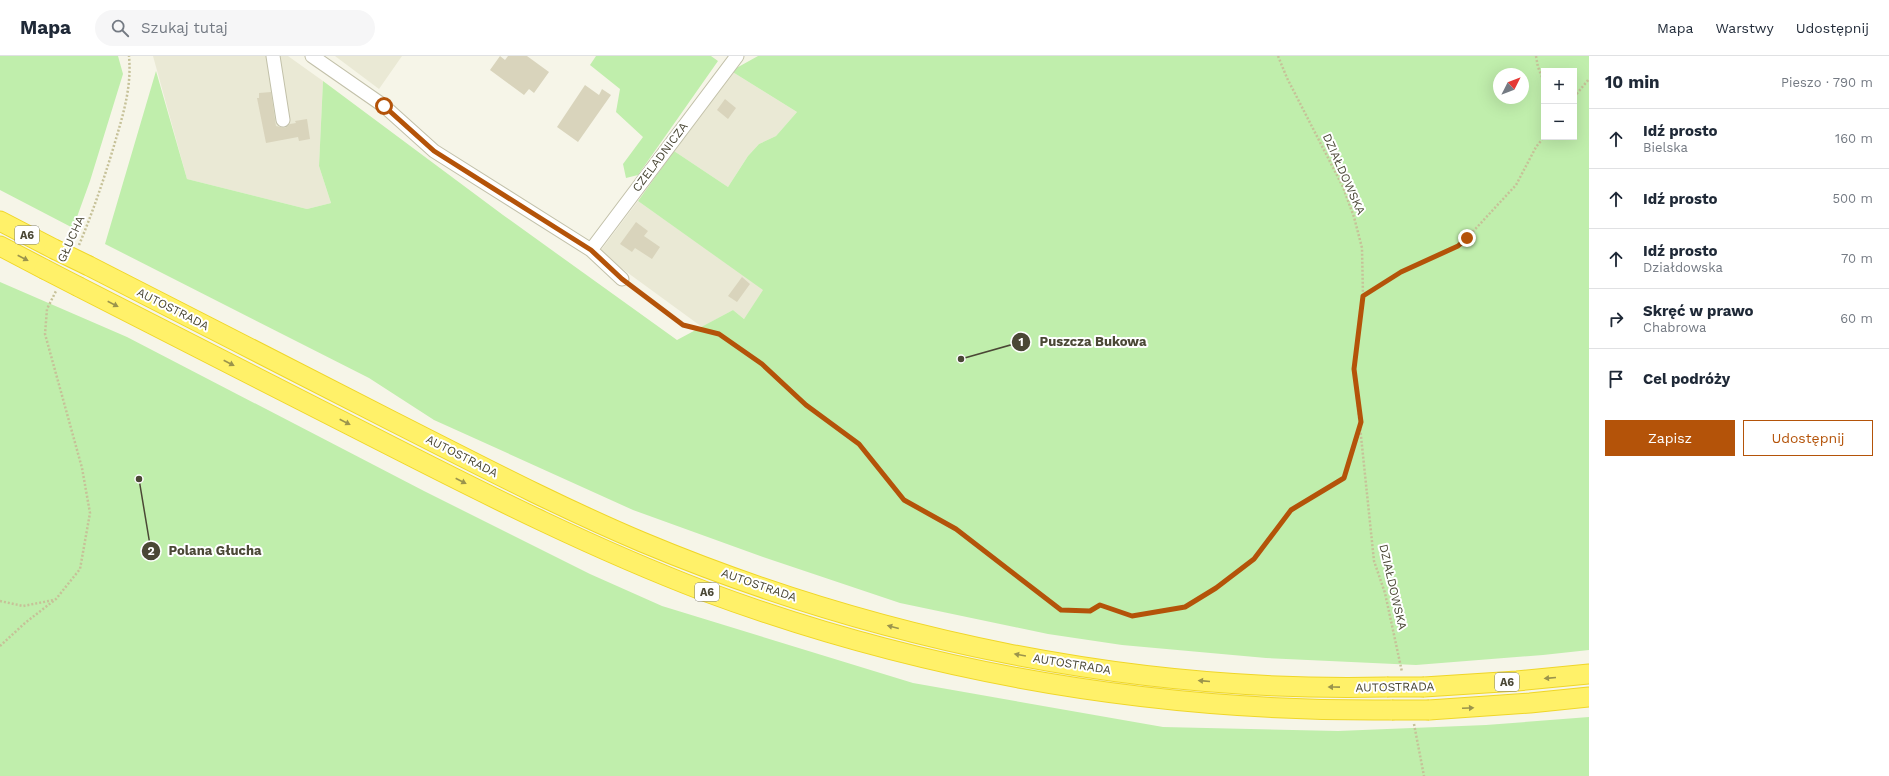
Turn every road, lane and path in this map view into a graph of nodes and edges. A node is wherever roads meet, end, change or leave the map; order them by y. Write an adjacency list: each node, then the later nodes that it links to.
1 (129, 56): 14 (path, GŁUCHA)
2 (273, 56): 10 (street)
3 (312, 56): 15 (street)
4 (1278, 56): 18 (path, DZIAŁDOWSKA)
5 (1536, 56): 7 (path)
6 (729, 59): 15 (street, CZELADNICZA)
7 (1541, 74)
8 (1589, 79): 9 (path)
9 (1577, 93)
10 (283, 120)
11 (1542, 140): 18 (path)
12 (0, 221): 23 (highway, AUTOSTRADA / A6, one-way to 12, bridge)
13 (0, 246): 25 (highway, AUTOSTRADA / A6, one-way to 25, bridge)
14 (77, 250)
15 (591, 250): 16 (street)
16 (622, 279): 19 (path)
17 (57, 290): 20 (path)
18 (1363, 296): 19 (path, DZIAŁDOWSKA)
19 (1361, 422): 24 (path, DZIAŁDOWSKA)
20 (56, 599): 21 (path); 22 (path)
21 (0, 601)
22 (0, 646)
23 (1589, 674)
24 (1403, 678)
25 (1589, 697)
26 (1413, 719): 27 (path)
27 (1424, 776)

